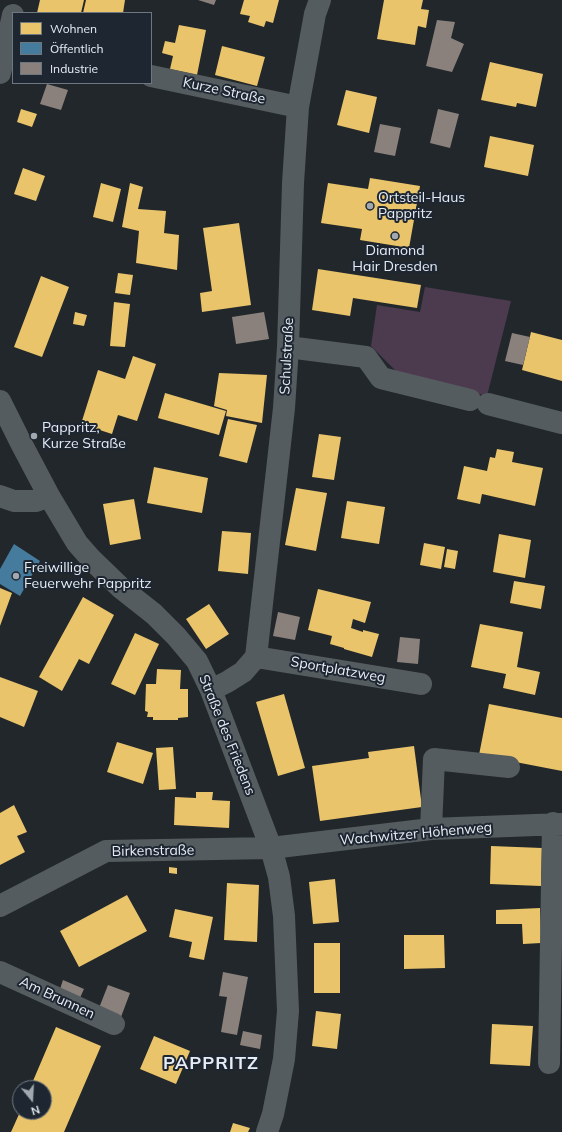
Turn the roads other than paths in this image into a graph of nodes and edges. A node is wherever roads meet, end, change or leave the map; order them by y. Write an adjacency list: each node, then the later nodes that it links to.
1 (16, 0): 3 (street)
2 (320, 0): 8 (street, Schulstraße)
3 (13, 12)
4 (12, 19): 5 (street)
5 (6, 47): 6 (street)
6 (0, 73)
7 (152, 76): 8 (street, Kurze Straße)
8 (298, 107): 9 (street, Schulstraße)
9 (288, 347): 11 (street); 14 (street, Schulstraße)
10 (0, 401): 13 (street, Straße des Friedens)
11 (562, 423)
12 (0, 496): 13 (street)
13 (49, 496): 16 (street, Straße des Friedens)
14 (256, 657): 15 (street, Sportplatzweg); 16 (street)
15 (421, 684)
16 (211, 690): 20 (street, Straße des Friedens)
17 (509, 768): 19 (street)
18 (558, 823): 19 (street, Wachwitzer Höhenweg); 24 (street)
19 (431, 829): 20 (street, Wachwitzer Höhenweg)
20 (271, 848): 21 (street, Birkenstraße); 25 (street, Straße des Friedens)
21 (0, 906)
22 (0, 972): 23 (street, Am Brunnen)
23 (114, 1024)
24 (549, 1063)
25 (266, 1132)

